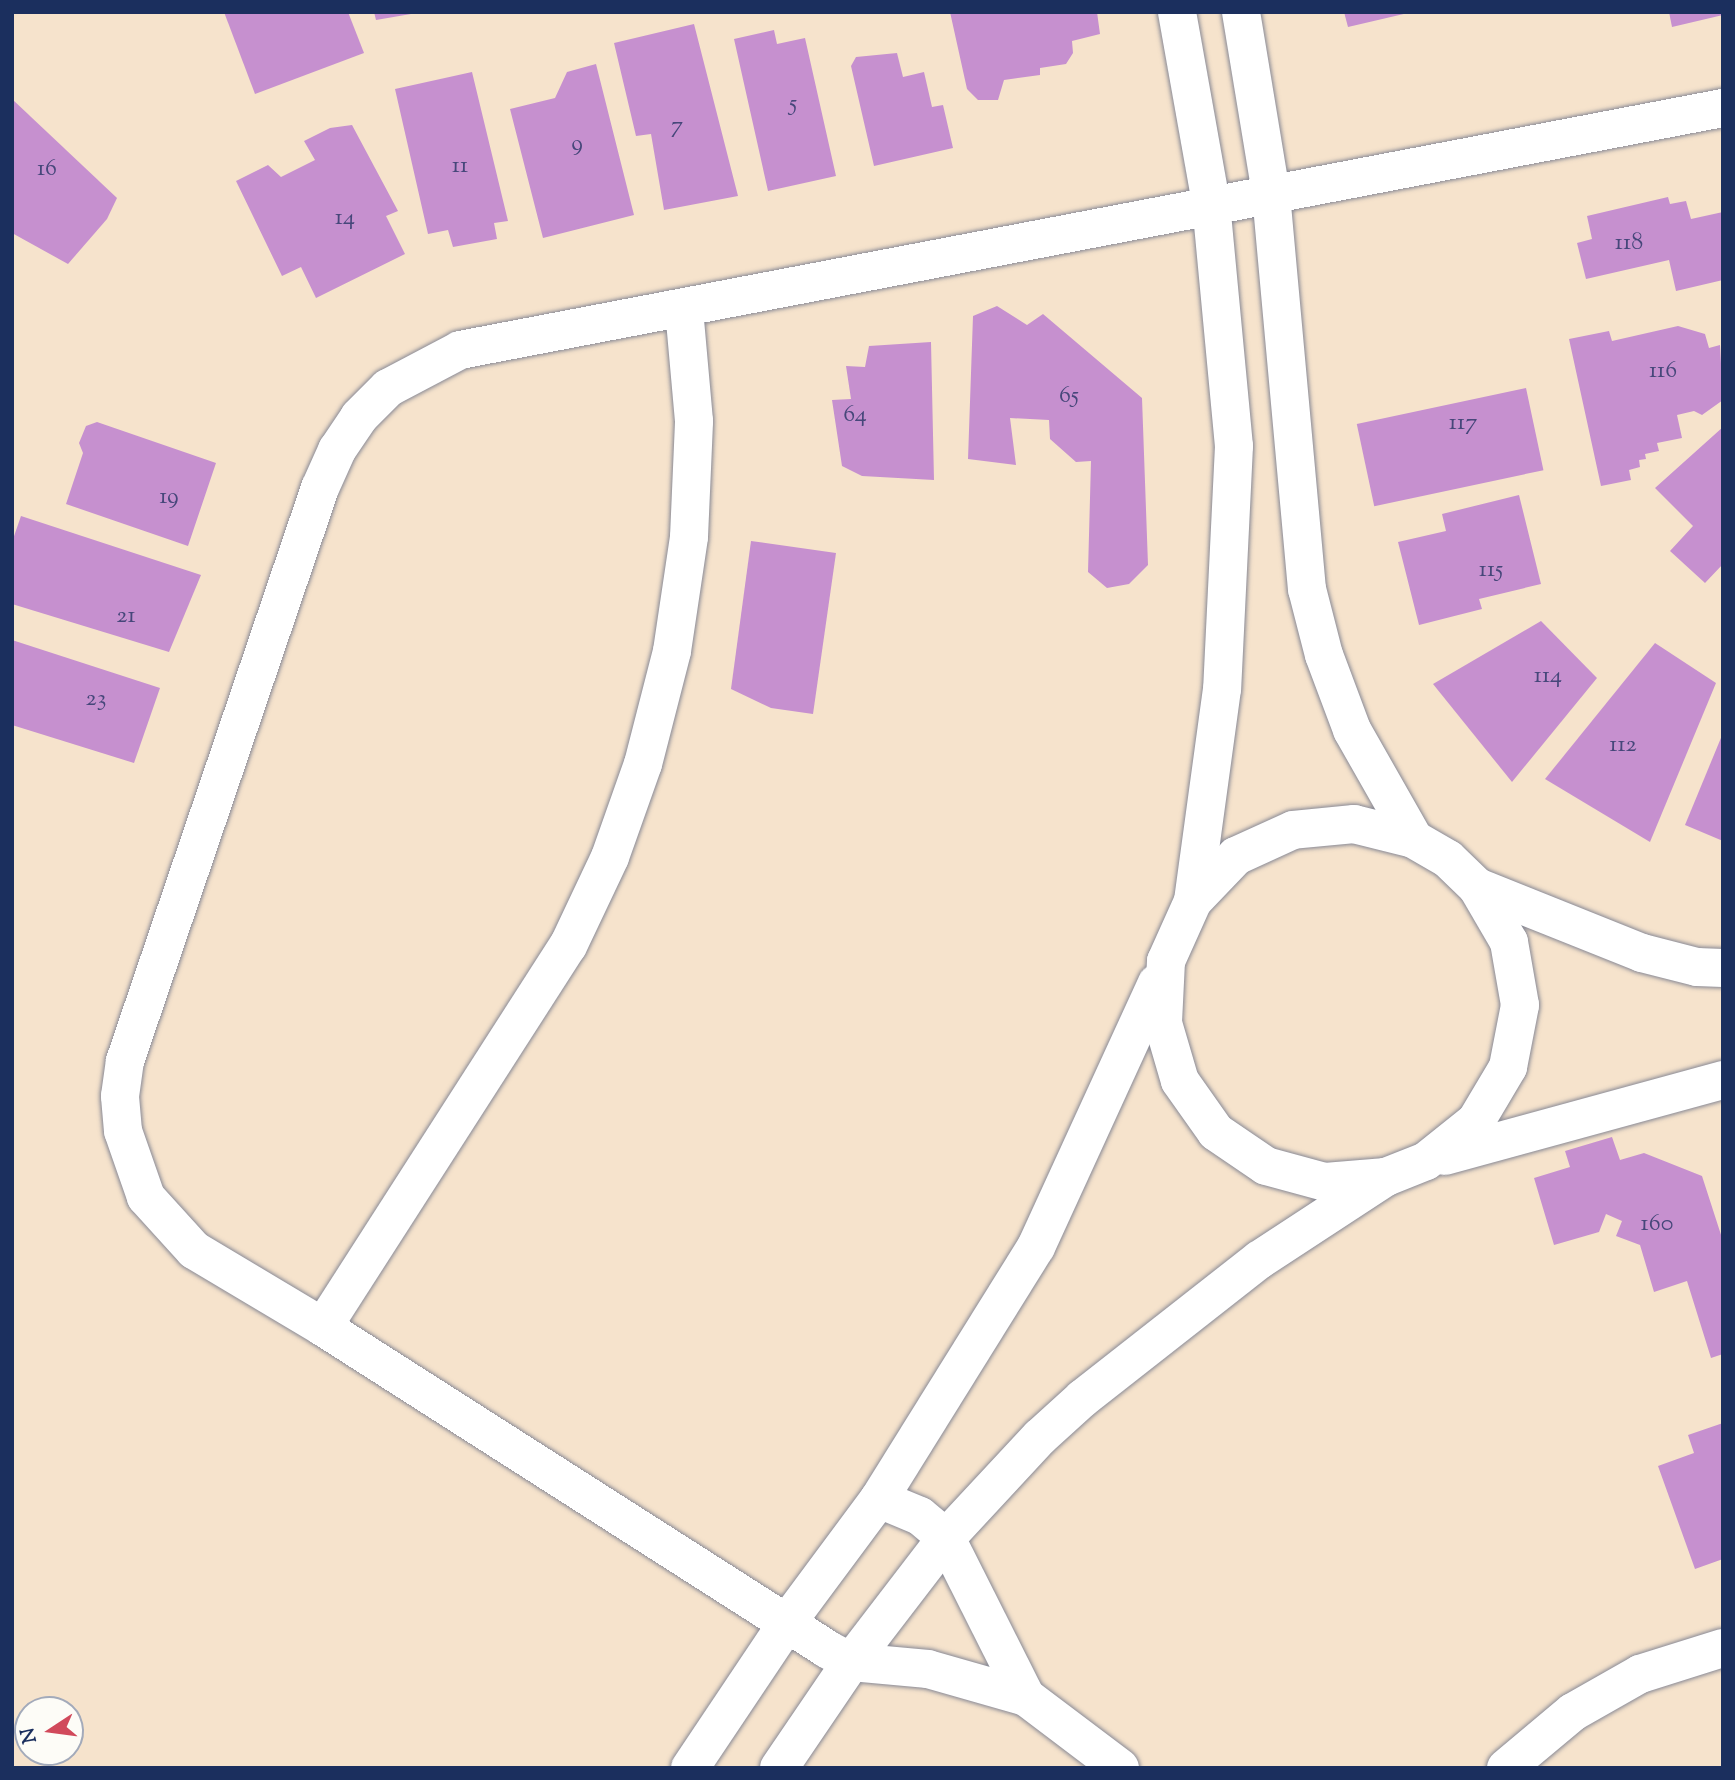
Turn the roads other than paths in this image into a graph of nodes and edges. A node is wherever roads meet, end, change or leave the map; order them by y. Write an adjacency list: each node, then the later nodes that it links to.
1 (1177, 12): 5 (street)
2 (1241, 12): 4 (street)
3 (1723, 108): 4 (street)
4 (1271, 194): 5 (street); 7 (street)
5 (1211, 203): 6 (street); 9 (street)
6 (684, 309): 15 (street); 15 (street)
7 (1414, 839): 8 (street); 9 (street)
8 (1477, 887): 11 (street); 13 (street)
9 (1193, 901): 10 (street)
10 (1166, 961): 14 (street); 16 (street)
11 (1723, 968)
12 (1723, 1080): 13 (street)
13 (1426, 1161): 14 (street)
14 (1386, 1177): 17 (street)
15 (323, 1327): 18 (street)
16 (879, 1499): 17 (street); 18 (street)
17 (946, 1538): 20 (street); 21 (street)
18 (789, 1620): 20 (street); 22 (street)
19 (1723, 1648): 25 (street)
20 (851, 1662): 21 (street); 23 (street)
21 (1026, 1697): 24 (street)
22 (690, 1768)
23 (779, 1768)
24 (1120, 1768)
25 (1506, 1768)

